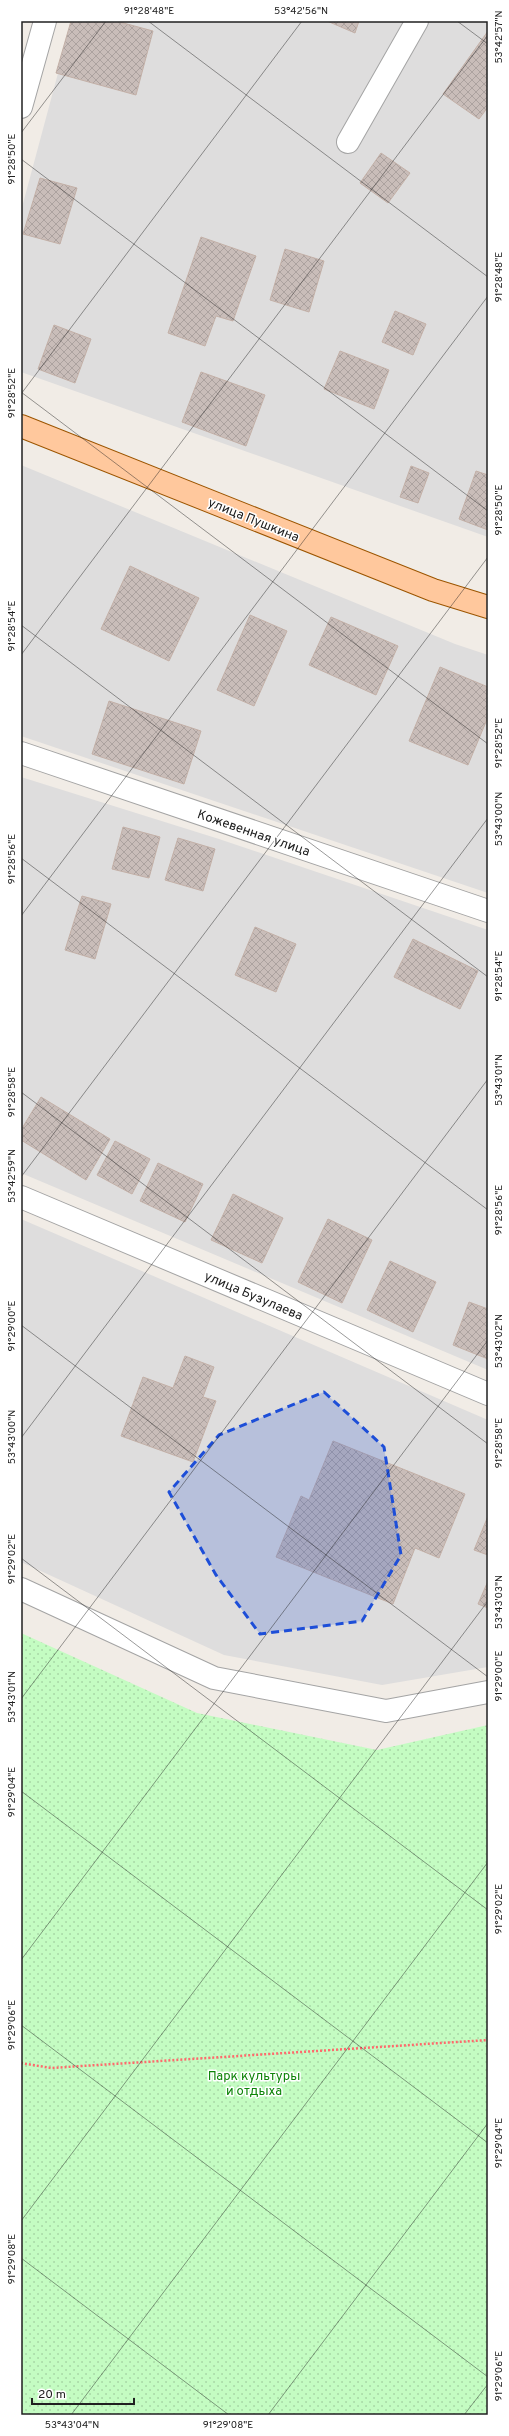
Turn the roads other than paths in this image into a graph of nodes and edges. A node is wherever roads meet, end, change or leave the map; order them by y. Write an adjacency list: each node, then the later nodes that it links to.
1 (45, 21): 3 (street)
2 (417, 21): 4 (street)
3 (21, 107)
4 (348, 142)
5 (21, 426): 6 (main road, улица Пушкина)
6 (488, 607)
7 (21, 753): 8 (street, Кожевенная улица)
8 (488, 911)
9 (21, 1197): 10 (street, улица Бузулаева)
10 (488, 1394)
11 (21, 1589): 12 (street)
12 (488, 1692)

